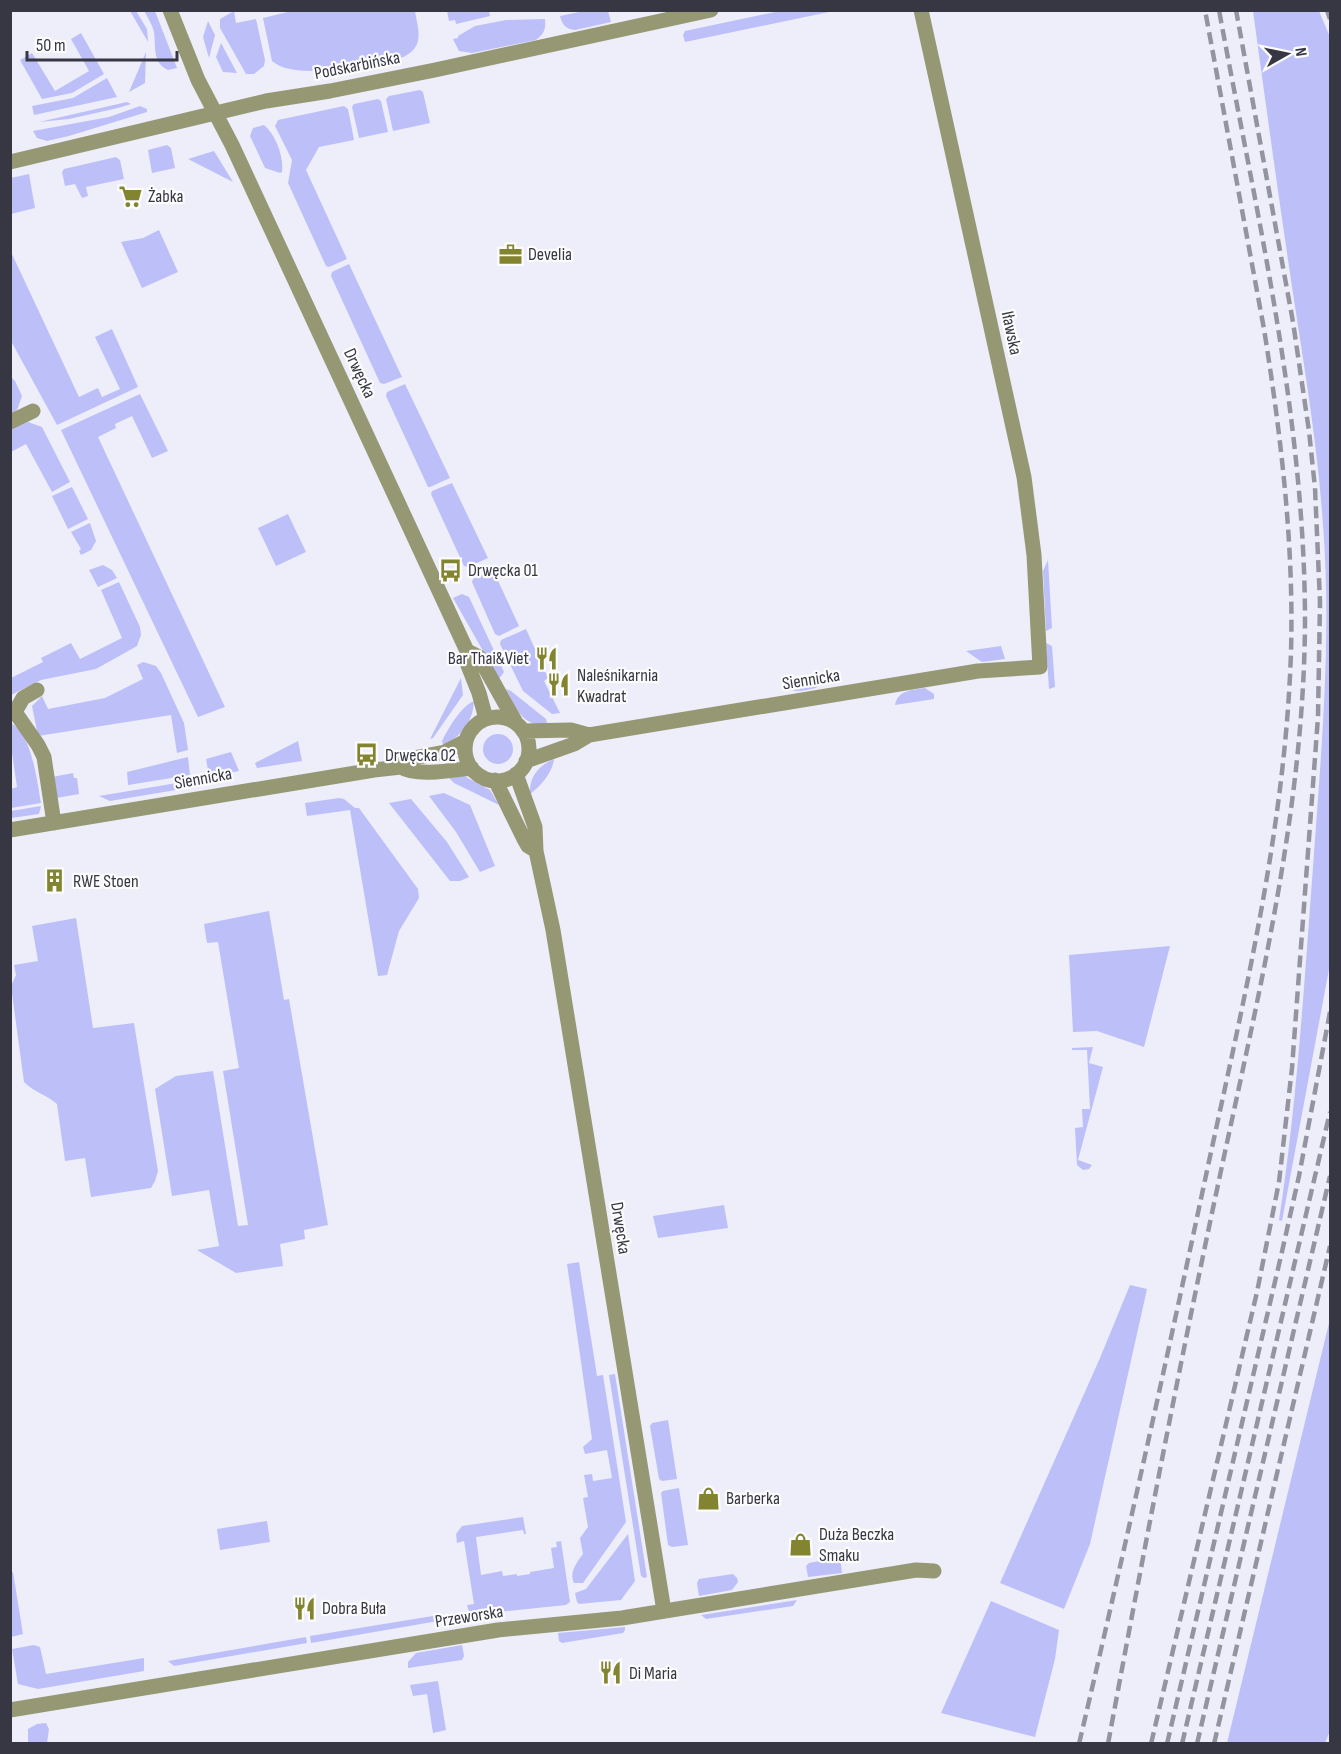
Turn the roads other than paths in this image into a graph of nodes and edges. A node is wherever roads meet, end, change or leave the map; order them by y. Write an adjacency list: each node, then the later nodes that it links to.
1 (170, 10): 4 (street, Drwęcka)
2 (711, 10): 4 (street, Podskarbińska)
3 (921, 10): 9 (street, Iławska)
4 (214, 112): 5 (street, Podskarbińska); 8 (street, Drwęcka)
5 (10, 162)
6 (33, 411): 7 (street)
7 (10, 422)
8 (467, 651): 12 (street, Drwęcka); 13 (street, Drwęcka)
9 (1040, 667): 14 (street, Siennicka)
10 (37, 690): 11 (street)
11 (13, 712): 21 (street)
12 (486, 719): 13 (street); 15 (street)
13 (519, 726): 14 (street, Siennicka); 16 (street)
14 (590, 735): 16 (street, Siennicka)
15 (466, 741): 17 (street, Siennicka); 18 (street)
16 (526, 760): 19 (street)
17 (401, 766): 18 (street, Siennicka); 21 (street, Siennicka)
18 (472, 768): 20 (street)
19 (516, 774): 20 (street); 23 (street, Drwęcka)
20 (495, 780): 23 (street, Drwęcka)
21 (54, 823): 22 (street, Siennicka)
22 (10, 830)
23 (536, 851): 25 (street, Drwęcka)
24 (934, 1571): 25 (street, Przeworska)
25 (664, 1611): 26 (street, Przeworska)
26 (10, 1710)

